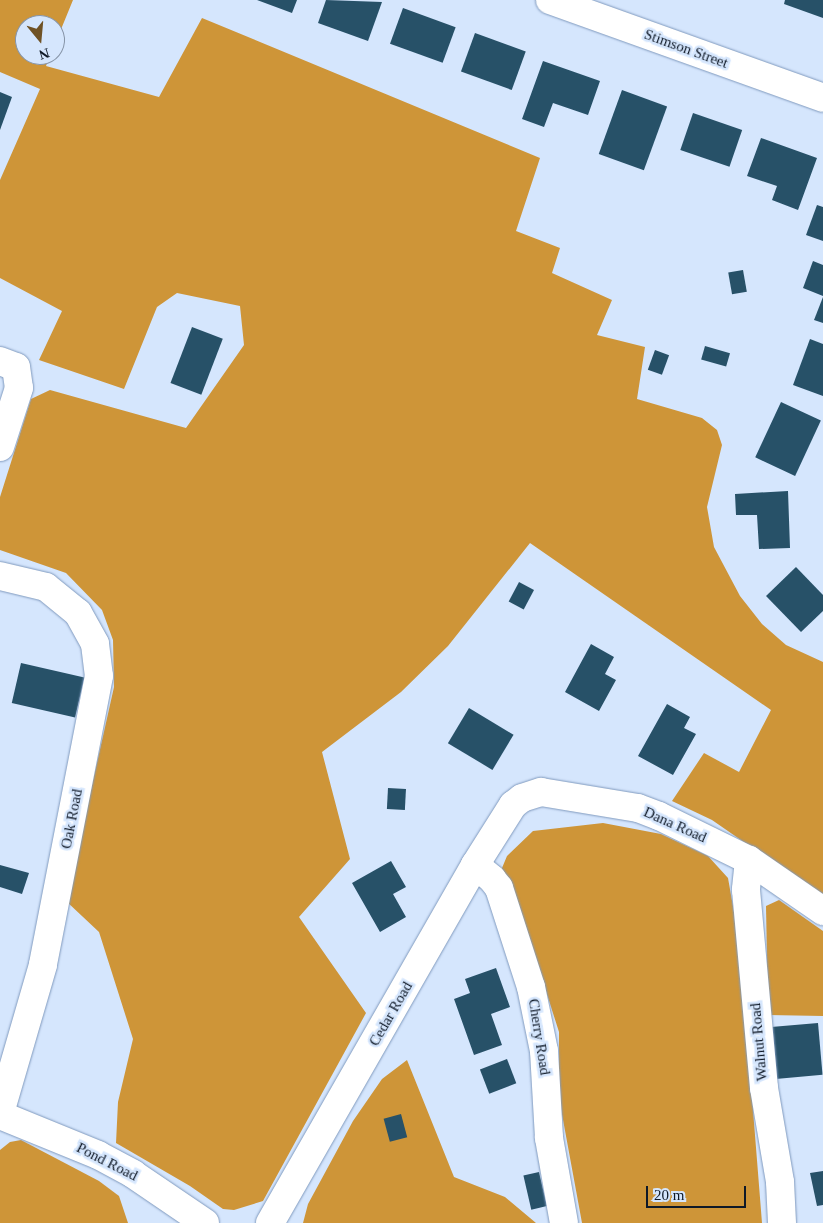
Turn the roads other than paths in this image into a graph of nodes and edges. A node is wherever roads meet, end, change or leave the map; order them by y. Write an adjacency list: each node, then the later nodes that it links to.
1 (550, 0): 2 (street, Stimson Street)
2 (823, 98)
3 (0, 361): 4 (street)
4 (0, 448)
5 (0, 576): 10 (street, Oak Road)
6 (513, 806): 7 (street, Dana Road); 8 (street, Cedar Road)
7 (749, 860): 9 (street, Dana Road); 14 (street, Walnut Road)
8 (475, 865): 12 (street, Cedar Road); 13 (street, Cherry Road)
9 (823, 911)
10 (0, 1114): 11 (street, Pond Road)
11 (205, 1223)
12 (270, 1223)
13 (564, 1223)
14 (782, 1223)

